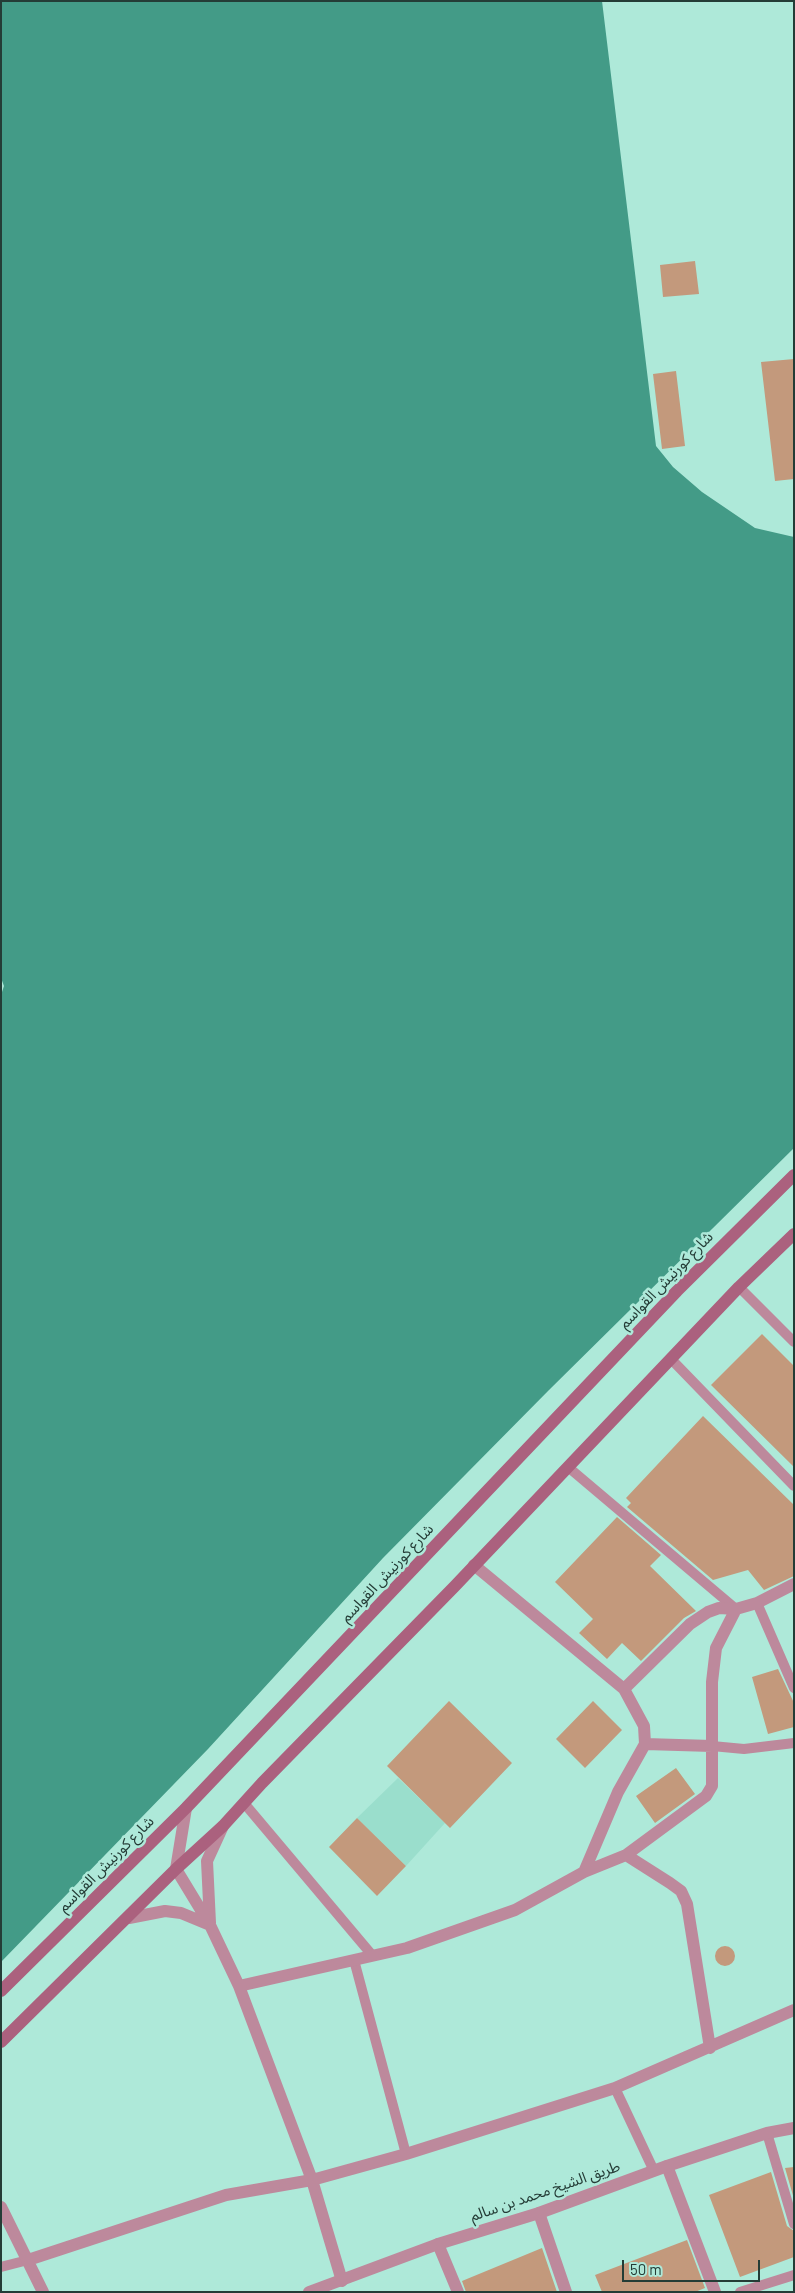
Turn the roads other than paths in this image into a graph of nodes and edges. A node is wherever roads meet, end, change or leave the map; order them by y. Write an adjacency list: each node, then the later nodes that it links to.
1 (794, 1175): 18 (main road, شارع كورنيش القواسم)
2 (794, 1234): 3 (main road)
3 (740, 1287): 4 (lane); 5 (main road)
4 (794, 1342)
5 (671, 1359): 6 (main road); 7 (lane)
6 (568, 1467): 8 (main road); 11 (lane)
7 (794, 1486)
8 (474, 1565): 13 (street); 17 (main road)
9 (794, 1584): 10 (street)
10 (757, 1603): 11 (street); 12 (lane)
11 (736, 1609): 13 (street); 16 (street)
12 (794, 1688)
13 (624, 1689): 15 (street)
14 (794, 1743): 16 (lane)
15 (645, 1744): 16 (street); 22 (street)
16 (712, 1746): 20 (street)
17 (244, 1803): 19 (main road); 25 (lane)
18 (186, 1808): 21 (street); 28 (main road, شارع كورنيش القواسم)
19 (223, 1826): 21 (main road); 24 (street)
20 (626, 1855): 22 (street); 31 (street)
21 (176, 1870): 23 (main road); 24 (street)
22 (584, 1872): 25 (street)
23 (129, 1918): 24 (street); 30 (main road)
24 (210, 1925): 27 (street)
25 (372, 1956): 26 (street)
26 (354, 1960): 27 (street); 35 (lane)
27 (239, 1986): 38 (street)
28 (1, 1991)
29 (794, 2010): 31 (street)
30 (1, 2042)
31 (710, 2048): 32 (street)
32 (615, 2088): 35 (street); 37 (lane)
33 (794, 2128): 34 (street, طريق الشيخ محمد بن سالم)
34 (767, 2133): 36 (street, طريق الشيخ محمد بن سالم); 41 (lane)
35 (406, 2154): 38 (street)
36 (667, 2166): 37 (street, طريق الشيخ محمد بن سالم); 51 (street)
37 (654, 2171): 40 (street, طريق الشيخ محمد بن سالم)
38 (312, 2180): 43 (street); 46 (street)
39 (1, 2207): 43 (street)
40 (539, 2213): 42 (street, طريق الشيخ محمد بن سالم); 50 (street)
41 (794, 2224)
42 (438, 2244): 46 (street, طريق الشيخ محمد بن سالم); 49 (street)
43 (28, 2260): 44 (lane); 47 (street)
44 (1, 2267)
45 (794, 2275): 52 (lane)
46 (342, 2281): 48 (street, طريق الشيخ محمد بن سالم)
47 (43, 2292)
48 (310, 2292)
49 (458, 2292)
50 (566, 2292)
51 (714, 2292)
52 (740, 2292)

